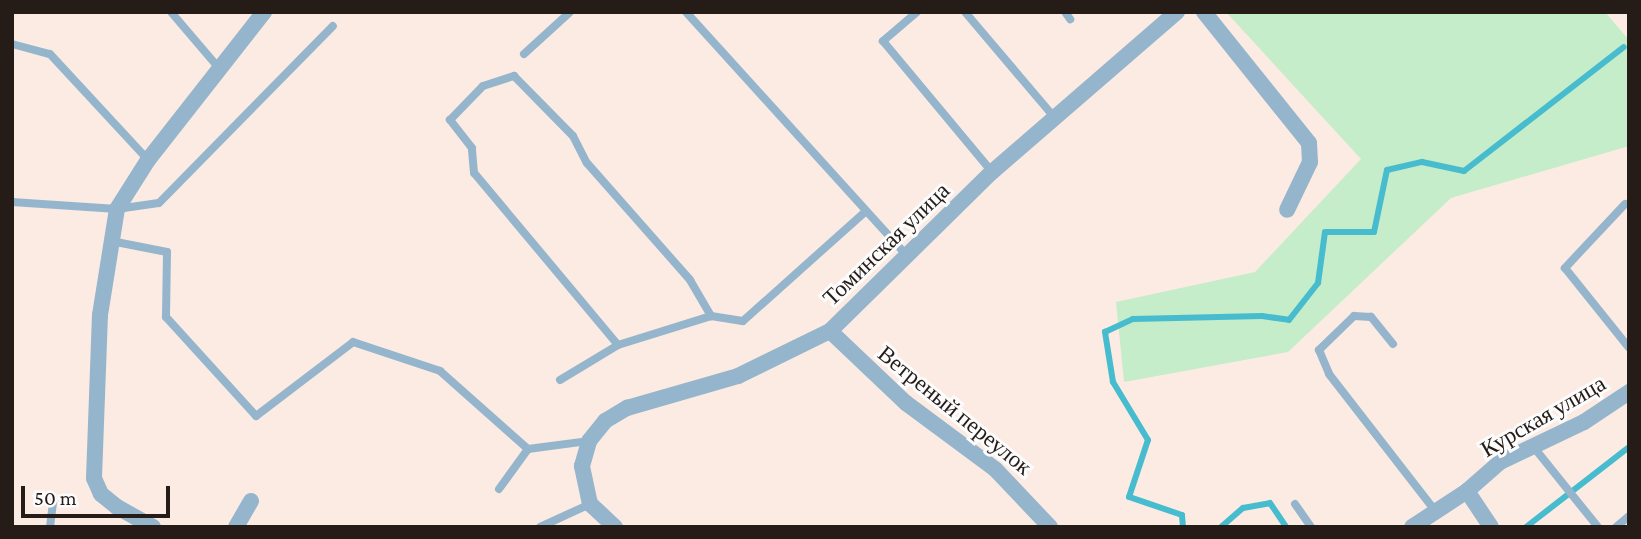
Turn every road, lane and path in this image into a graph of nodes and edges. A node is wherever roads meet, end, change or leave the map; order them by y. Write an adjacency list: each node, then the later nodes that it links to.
1 (171, 12): 12 (lane)
2 (264, 12): 12 (street)
3 (570, 12): 11 (lane)
4 (685, 12): 20 (lane)
5 (917, 12): 15 (lane)
6 (965, 12): 13 (lane)
7 (1177, 12): 13 (street, Томинская улица)
8 (1204, 12): 19 (street)
9 (333, 26): 18 (lane)
10 (12, 44): 14 (lane)
11 (524, 54)
12 (218, 67): 14 (street)
13 (1055, 118): 15 (street, Томинская улица)
14 (148, 160): 18 (street)
15 (992, 172): 22 (street, Томинская улица)
16 (12, 202): 18 (lane)
17 (1625, 204): 27 (lane)
18 (117, 209): 21 (street)
19 (1287, 210)
20 (865, 212): 22 (lane); 23 (lane)
21 (111, 241): 32 (lane); 42 (street)
22 (908, 257): 24 (street, Томинская улица)
23 (710, 316): 26 (lane); 26 (lane)
24 (830, 331): 30 (street, Томинская улица); 46 (street, Ветреный переулок)
25 (1393, 344): 39 (lane)
26 (618, 345): 28 (lane)
27 (1629, 348)
28 (560, 380)
29 (1629, 392): 31 (street, Курская улица)
30 (589, 441): 32 (lane); 37 (street)
31 (1532, 444): 34 (street, Курская улица); 50 (lane)
32 (528, 449): 33 (lane)
33 (499, 489)
34 (1467, 491): 39 (street, Курская улица); 49 (street)
35 (251, 501): 43 (street)
36 (53, 502): 41 (lane)
37 (590, 504): 44 (lane); 45 (street)
38 (1295, 504): 47 (lane)
39 (1436, 512): 48 (street, Курская улица)
40 (1629, 516): 51 (lane)
41 (50, 527)
42 (153, 527)
43 (236, 527)
44 (540, 527)
45 (615, 527)
46 (1050, 527)
47 (1311, 527)
48 (1412, 527)
49 (1491, 527)
50 (1598, 527)
51 (1616, 527)

